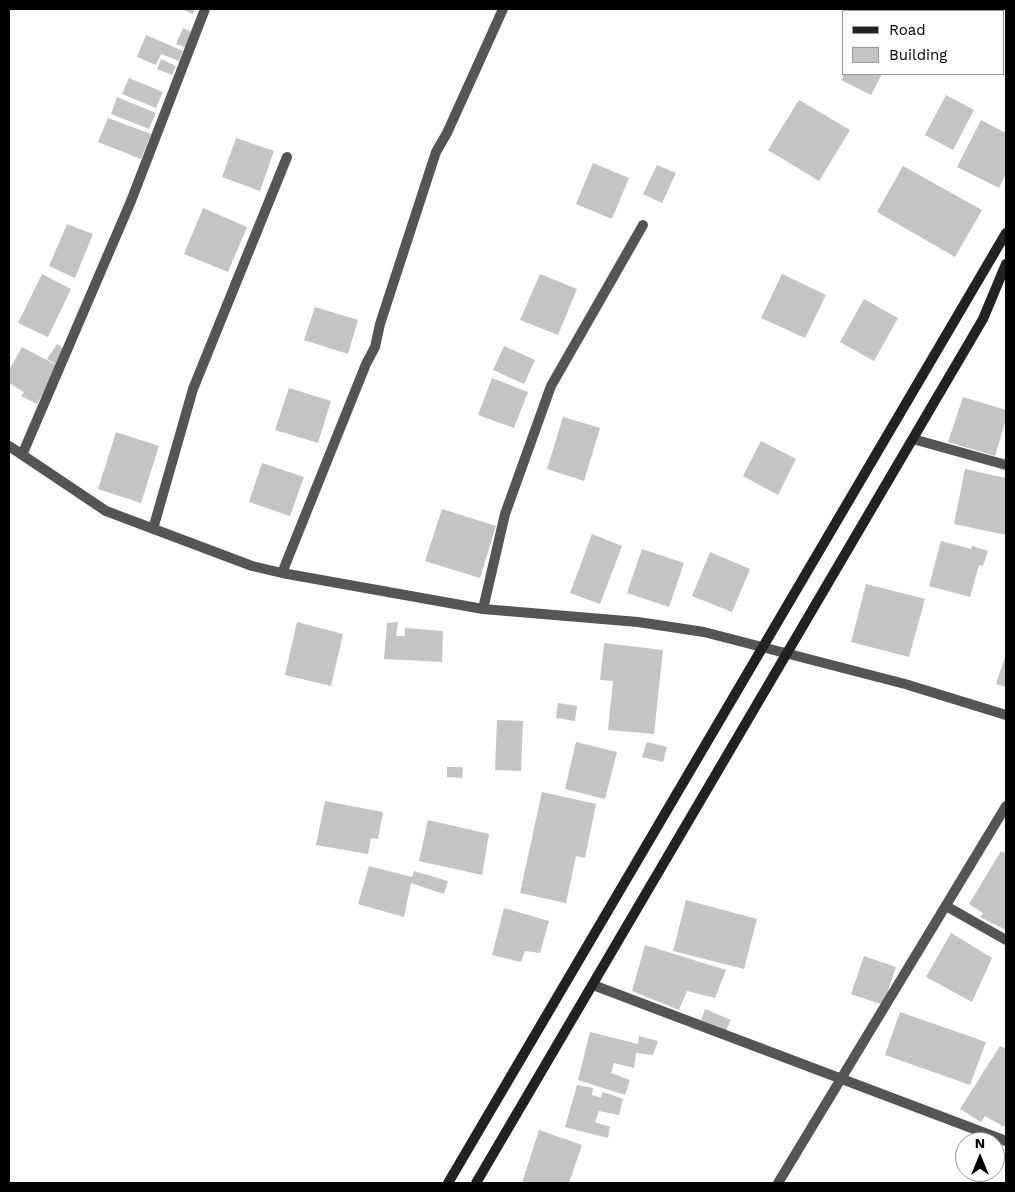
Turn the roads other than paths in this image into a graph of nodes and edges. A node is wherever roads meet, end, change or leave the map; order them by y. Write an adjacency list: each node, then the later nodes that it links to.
1 (205, 9): 9 (street)
2 (503, 9): 12 (street)
3 (286, 157): 11 (street)
4 (643, 225): 13 (street)
5 (1006, 233): 14 (street)
6 (1006, 264): 7 (street)
7 (913, 439): 10 (street); 15 (street)
8 (9, 446): 9 (street)
9 (22, 455): 11 (street)
10 (1006, 465)
11 (153, 529): 12 (street)
12 (282, 573): 13 (street)
13 (483, 609): 14 (street)
14 (763, 648): 15 (street); 23 (street)
15 (787, 652): 16 (street); 20 (street)
16 (1006, 715)
17 (1006, 806): 18 (street)
18 (946, 906): 19 (street); 21 (street)
19 (1006, 940)
20 (593, 985): 21 (street); 24 (street)
21 (842, 1078): 22 (street); 25 (street)
22 (1006, 1141)
23 (448, 1183)
24 (476, 1183)
25 (778, 1183)

